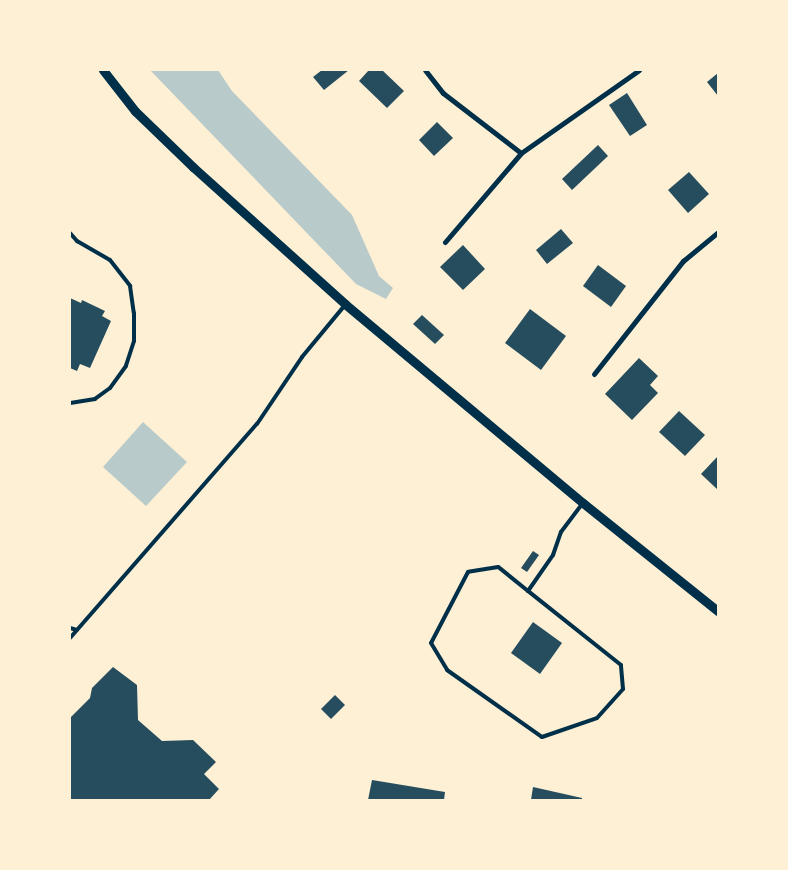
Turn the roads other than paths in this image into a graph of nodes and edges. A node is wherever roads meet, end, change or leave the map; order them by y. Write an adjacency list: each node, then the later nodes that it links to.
1 (102, 70): 8 (street)
2 (425, 70): 4 (street)
3 (638, 70): 4 (street)
4 (521, 153): 7 (street)
5 (718, 232): 9 (street)
6 (70, 233): 10 (lane)
7 (445, 242)
8 (345, 304): 11 (street); 15 (lane)
9 (594, 374)
10 (70, 403)
11 (584, 503): 12 (lane); 13 (street)
12 (528, 591): 12 (lane)
13 (718, 611)
14 (70, 628): 15 (lane)
15 (77, 630): 16 (lane)
16 (70, 638)

